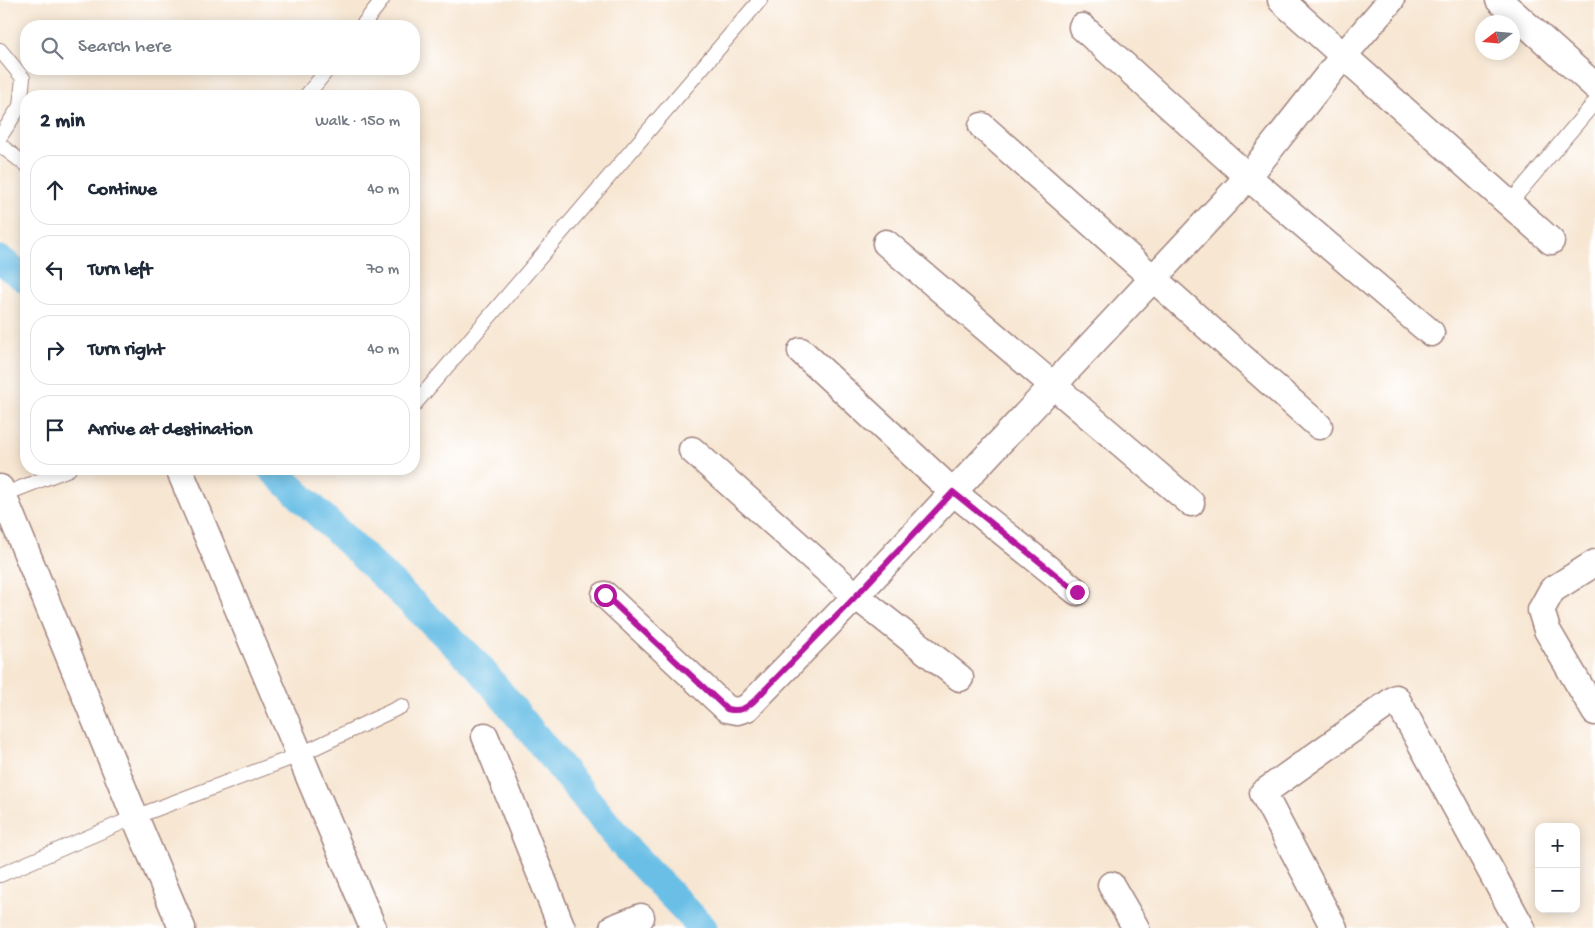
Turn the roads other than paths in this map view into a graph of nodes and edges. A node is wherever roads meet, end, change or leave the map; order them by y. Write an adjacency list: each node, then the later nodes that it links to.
1 (382, 0): 6 (lane)
2 (760, 0): 30 (lane)
3 (1280, 0): 9 (street)
4 (1391, 0): 9 (street)
5 (1499, 0): 13 (street)
6 (367, 20)
7 (1082, 27): 22 (street)
8 (0, 50): 10 (lane)
9 (1344, 55): 22 (street); 23 (street)
10 (20, 73)
11 (21, 75): 14 (lane)
12 (323, 75): 15 (lane)
13 (1595, 86)
14 (22, 90)
15 (311, 90)
16 (1595, 102): 23 (lane)
17 (20, 106): 19 (lane)
18 (982, 126): 26 (street)
19 (0, 136)
20 (0, 145): 21 (lane)
21 (20, 160)
22 (1248, 177): 26 (street); 27 (street)
23 (1509, 204): 24 (street)
24 (1551, 241)
25 (886, 243): 29 (street)
26 (1153, 278): 29 (street); 31 (street)
27 (1431, 333)
28 (801, 351): 35 (street)
29 (1052, 386): 35 (street); 37 (street)
30 (420, 398)
31 (1319, 426)
32 (692, 450): 41 (street)
33 (52, 475): 36 (lane)
34 (182, 475): 46 (street)
35 (953, 492): 39 (street); 41 (street)
36 (1, 493): 47 (street)
37 (1191, 503)
38 (1595, 563): 44 (street)
39 (1077, 592)
40 (605, 595): 41 (street)
41 (856, 596): 42 (street)
42 (960, 678)
43 (402, 706): 46 (lane)
44 (1595, 712)
45 (485, 736): 53 (street)
46 (299, 755): 47 (lane); 52 (street)
47 (135, 817): 48 (lane); 51 (street)
48 (0, 876)
49 (1111, 885): 55 (street)
50 (641, 917): 54 (street)
51 (182, 928)
52 (373, 928)
53 (562, 928)
54 (613, 928)
55 (1136, 928)
56 (1334, 928): 57 (street)
57 (1522, 928)

